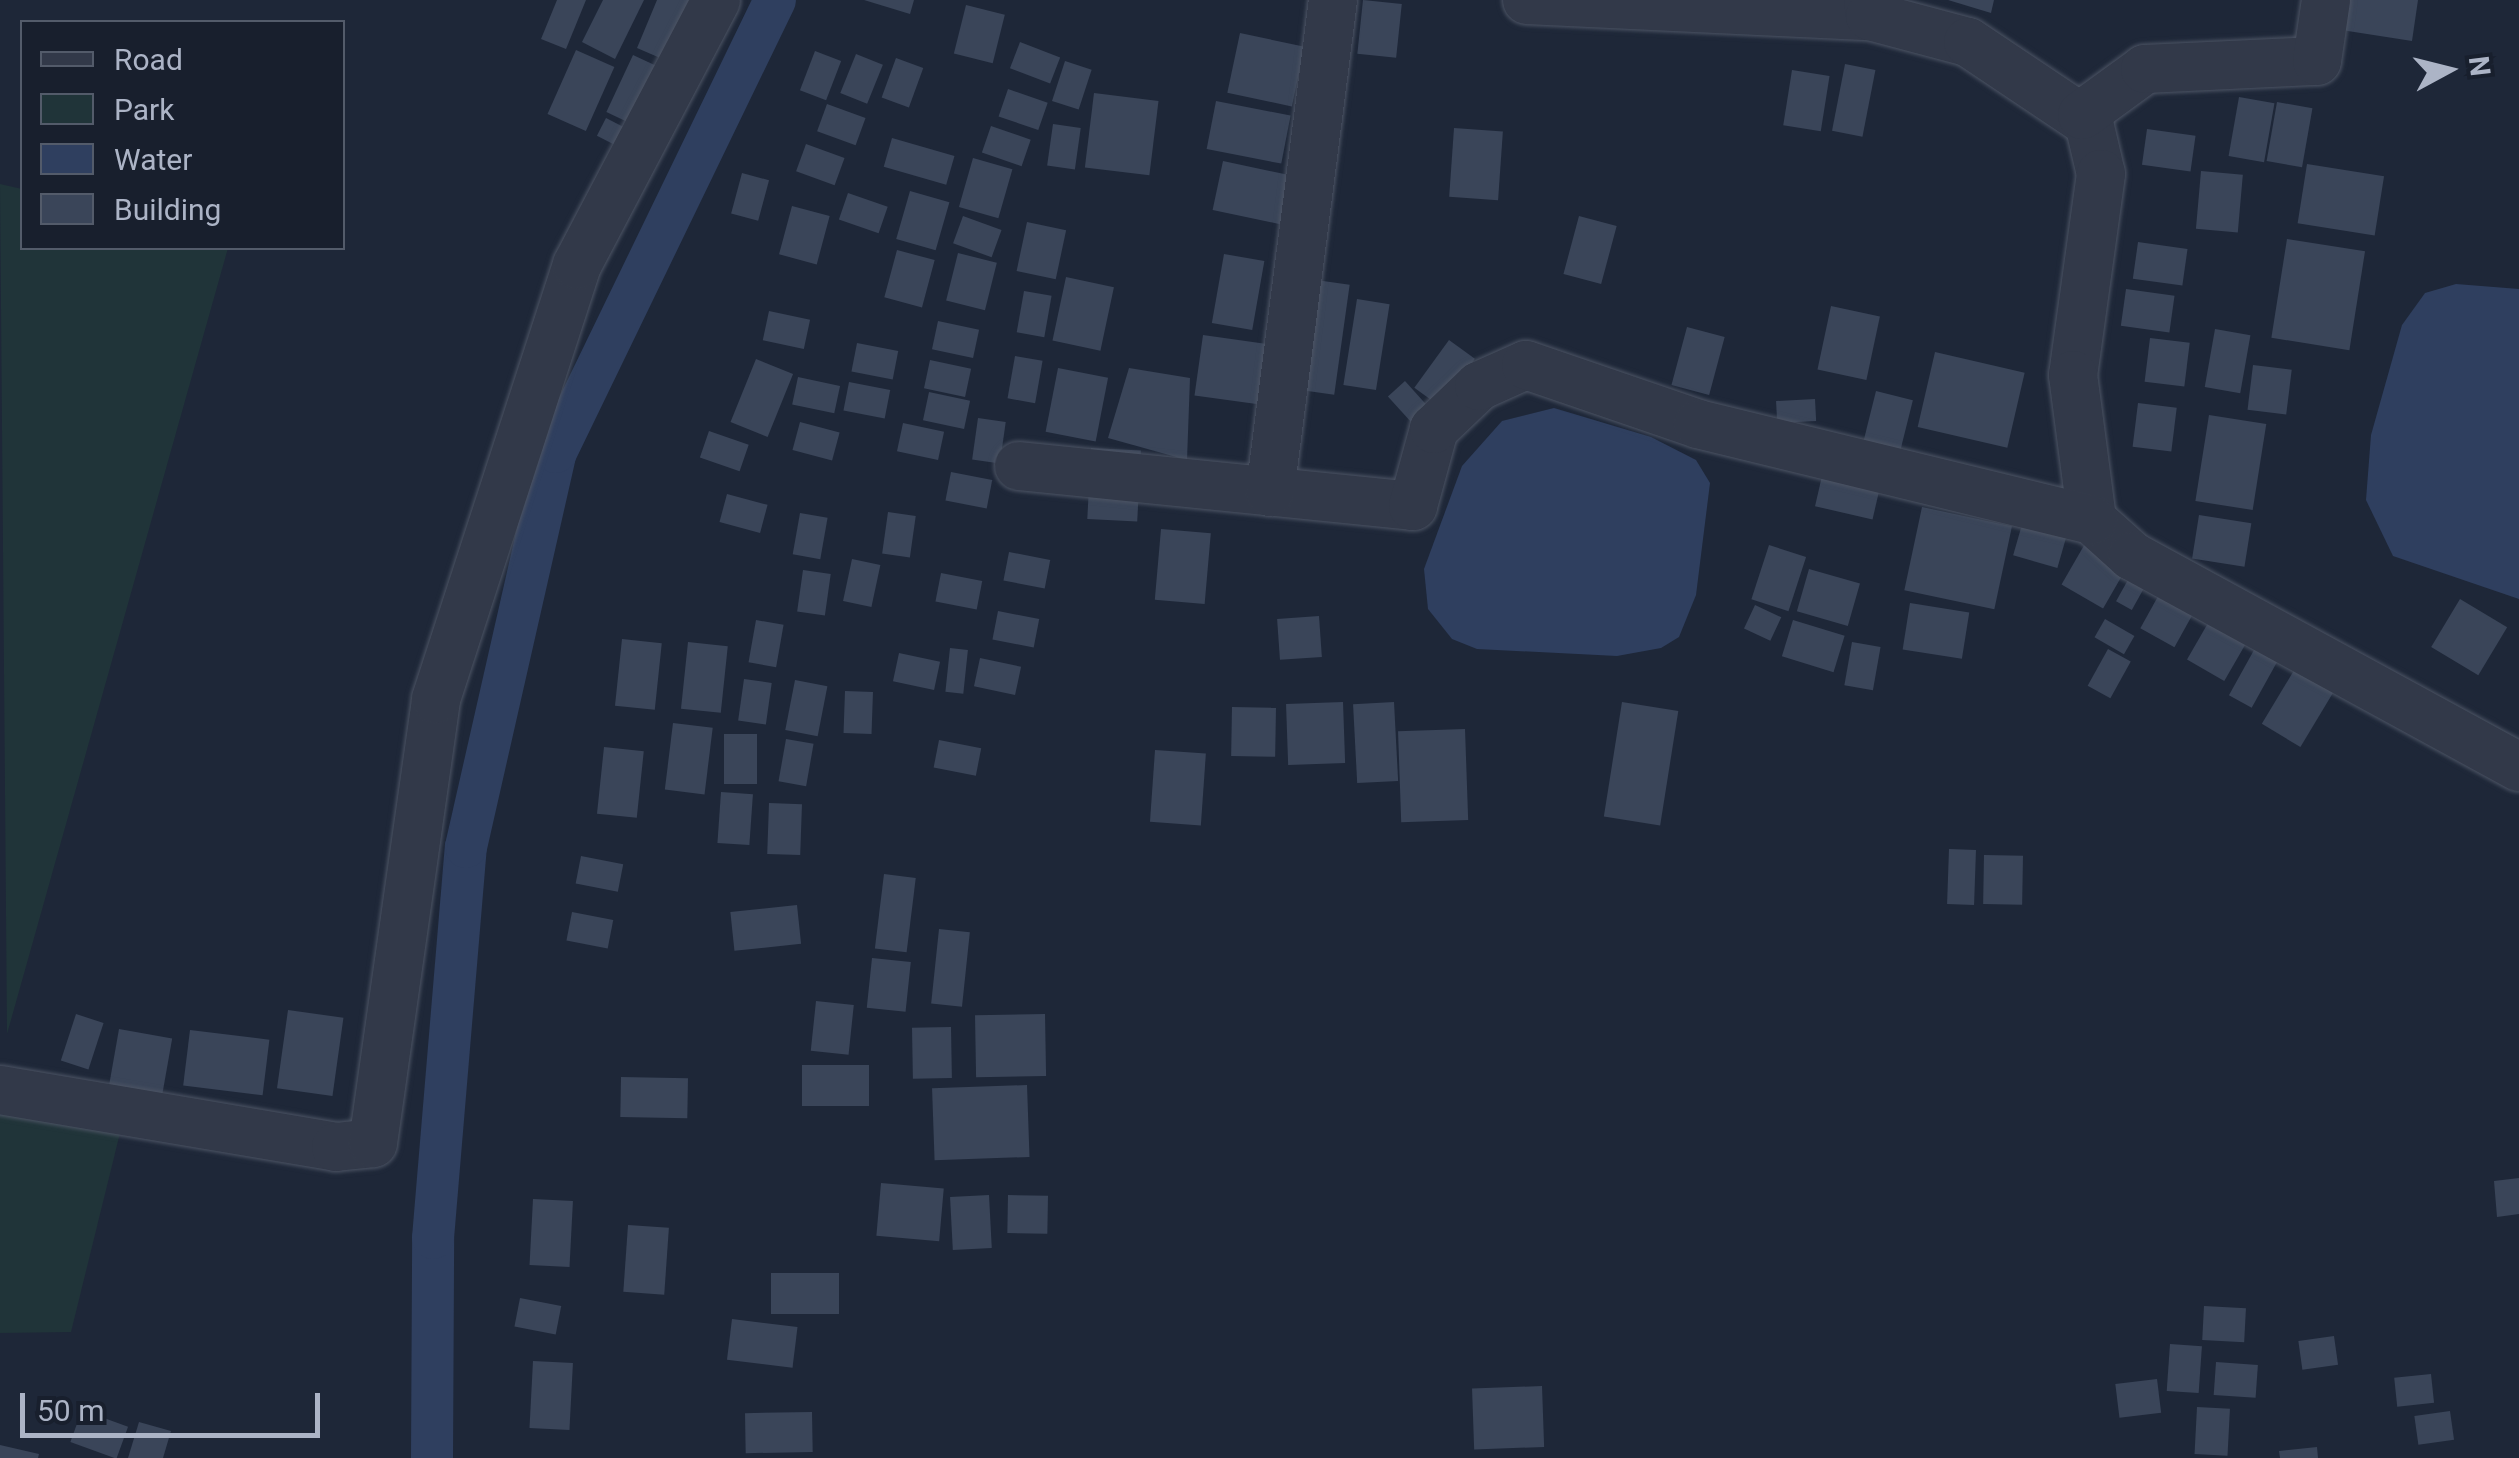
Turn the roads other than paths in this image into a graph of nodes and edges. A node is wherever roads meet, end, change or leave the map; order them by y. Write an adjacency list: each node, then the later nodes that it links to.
1 (716, 0): 11 (street)
2 (1334, 0): 8 (street)
3 (1527, 0): 5 (street)
4 (2326, 0): 6 (street)
5 (1869, 8): 6 (street)
6 (2082, 115): 9 (street)
7 (1019, 466): 8 (street)
8 (1270, 492): 9 (street)
9 (2092, 520): 10 (street)
10 (2519, 767)
11 (0, 1090)

